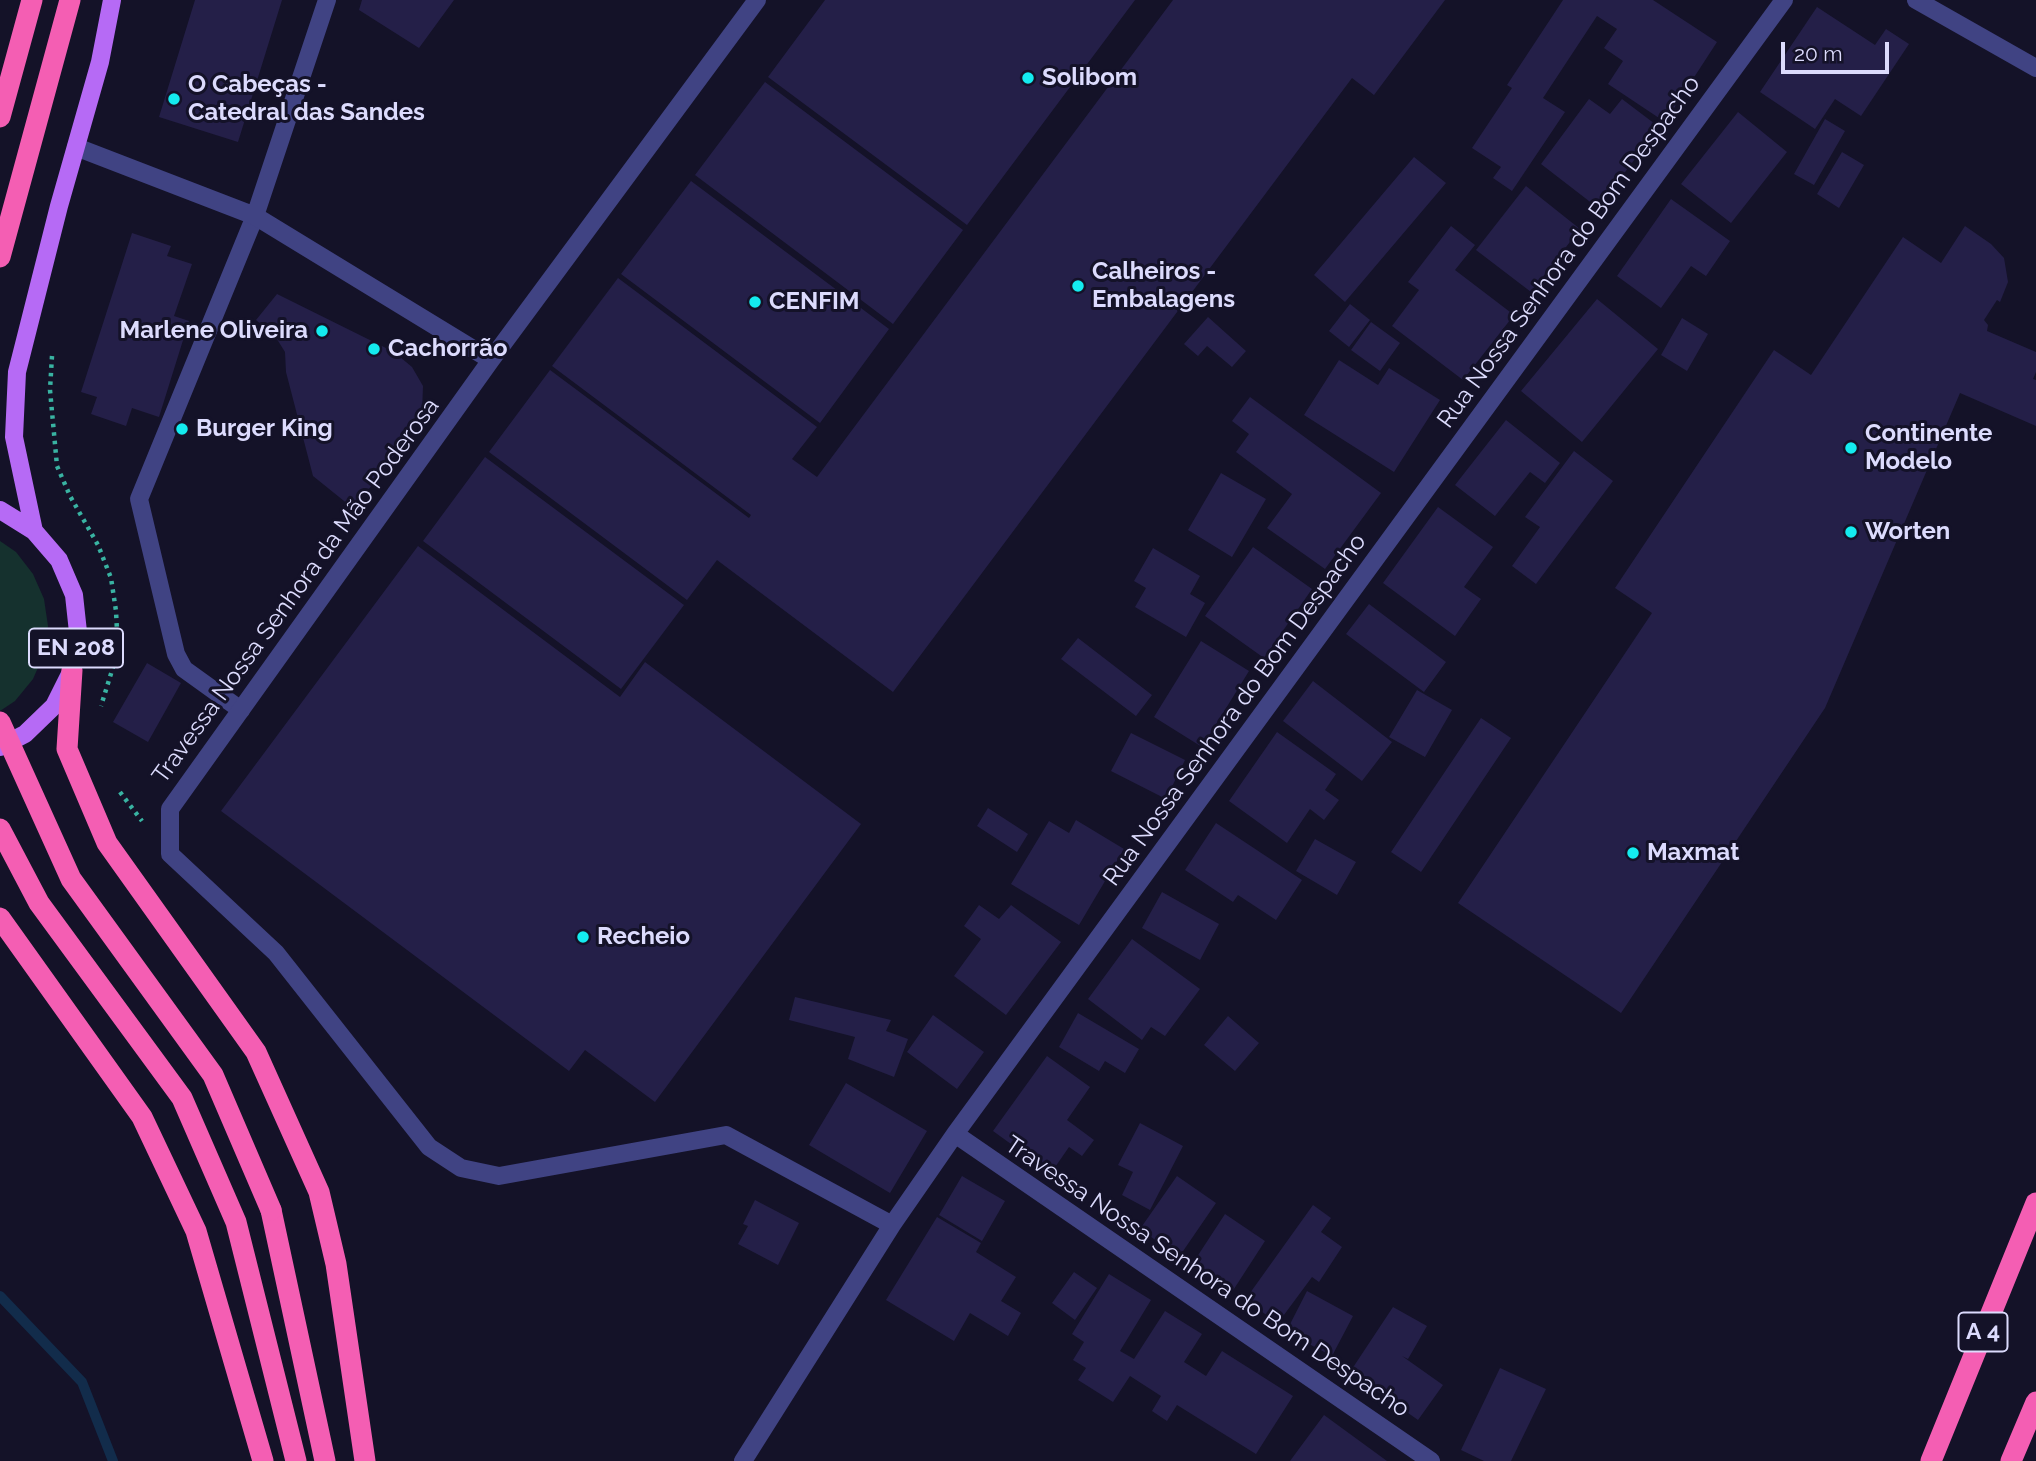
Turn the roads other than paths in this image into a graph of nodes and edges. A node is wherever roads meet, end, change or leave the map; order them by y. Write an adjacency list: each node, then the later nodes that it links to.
1 (112, 0): 10 (main road, EN 208)
2 (327, 0): 11 (street)
3 (1784, 0): 22 (street, Rua Nossa Senhora do Bom Despacho)
4 (1916, 0): 8 (street)
5 (32, 1): 9 (highway)
6 (68, 6): 12 (highway)
7 (753, 6): 13 (street, Travessa Nossa Senhora da Mão Poderosa)
8 (2036, 68)
9 (0, 117)
10 (76, 147): 11 (street); 15 (main road, EN 208)
11 (255, 216): 13 (street); 17 (street)
12 (0, 257)
13 (491, 360): 17 (street, Travessa Nossa Senhora da Mão Poderosa)
14 (0, 510): 15 (main road, EN 208)
15 (34, 531): 16 (main road, EN 208)
16 (72, 670): 19 (main road, EN 208); 29 (highway)
17 (241, 710): 24 (street, Travessa Nossa Senhora da Mão Poderosa)
18 (0, 722): 28 (highway, bridge)
19 (0, 747)
20 (0, 829): 27 (highway)
21 (0, 918): 26 (highway)
22 (955, 1134): 24 (street, Rua Nossa Senhora do Bom Despacho); 31 (street, Travessa Nossa Senhora do Bom Despacho)
23 (2036, 1203): 32 (highway, A 4)
24 (892, 1225): 30 (street, Rua Nossa Senhora do Bom Despacho)
25 (2036, 1402): 33 (highway)
26 (263, 1461)
27 (296, 1461)
28 (325, 1461)
29 (365, 1461)
30 (743, 1461)
31 (1431, 1461)
32 (1931, 1461)
33 (2011, 1461)

